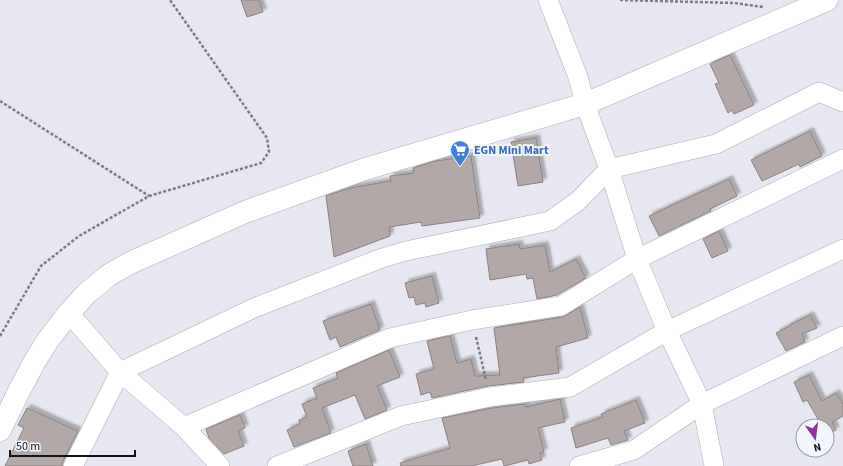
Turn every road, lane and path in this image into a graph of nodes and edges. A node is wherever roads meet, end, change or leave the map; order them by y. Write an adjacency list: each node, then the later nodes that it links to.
1 (170, 0): 12 (path)
2 (548, 0): 9 (street)
3 (620, 0): 4 (path)
4 (681, 0): 6 (path)
5 (827, 0): 6 (street)
6 (788, 16): 9 (street)
7 (0, 101): 12 (path)
8 (843, 102): 11 (street)
9 (585, 104): 11 (street); 15 (street)
10 (843, 159): 14 (street)
11 (609, 169): 14 (street); 20 (street)
12 (149, 196): 18 (path)
13 (843, 250): 17 (street)
14 (637, 259): 16 (street); 17 (street)
15 (69, 313): 20 (street); 24 (street)
16 (472, 320): 21 (path); 23 (street)
17 (667, 331): 21 (street); 22 (street)
18 (0, 336)
19 (842, 337): 22 (street)
20 (120, 372): 23 (street); 25 (street)
21 (490, 398): 27 (street)
22 (702, 404): 28 (street); 29 (street)
23 (184, 427): 26 (street)
24 (0, 430)
25 (78, 463)
26 (220, 466)
27 (277, 466)
28 (579, 466)
29 (714, 466)

